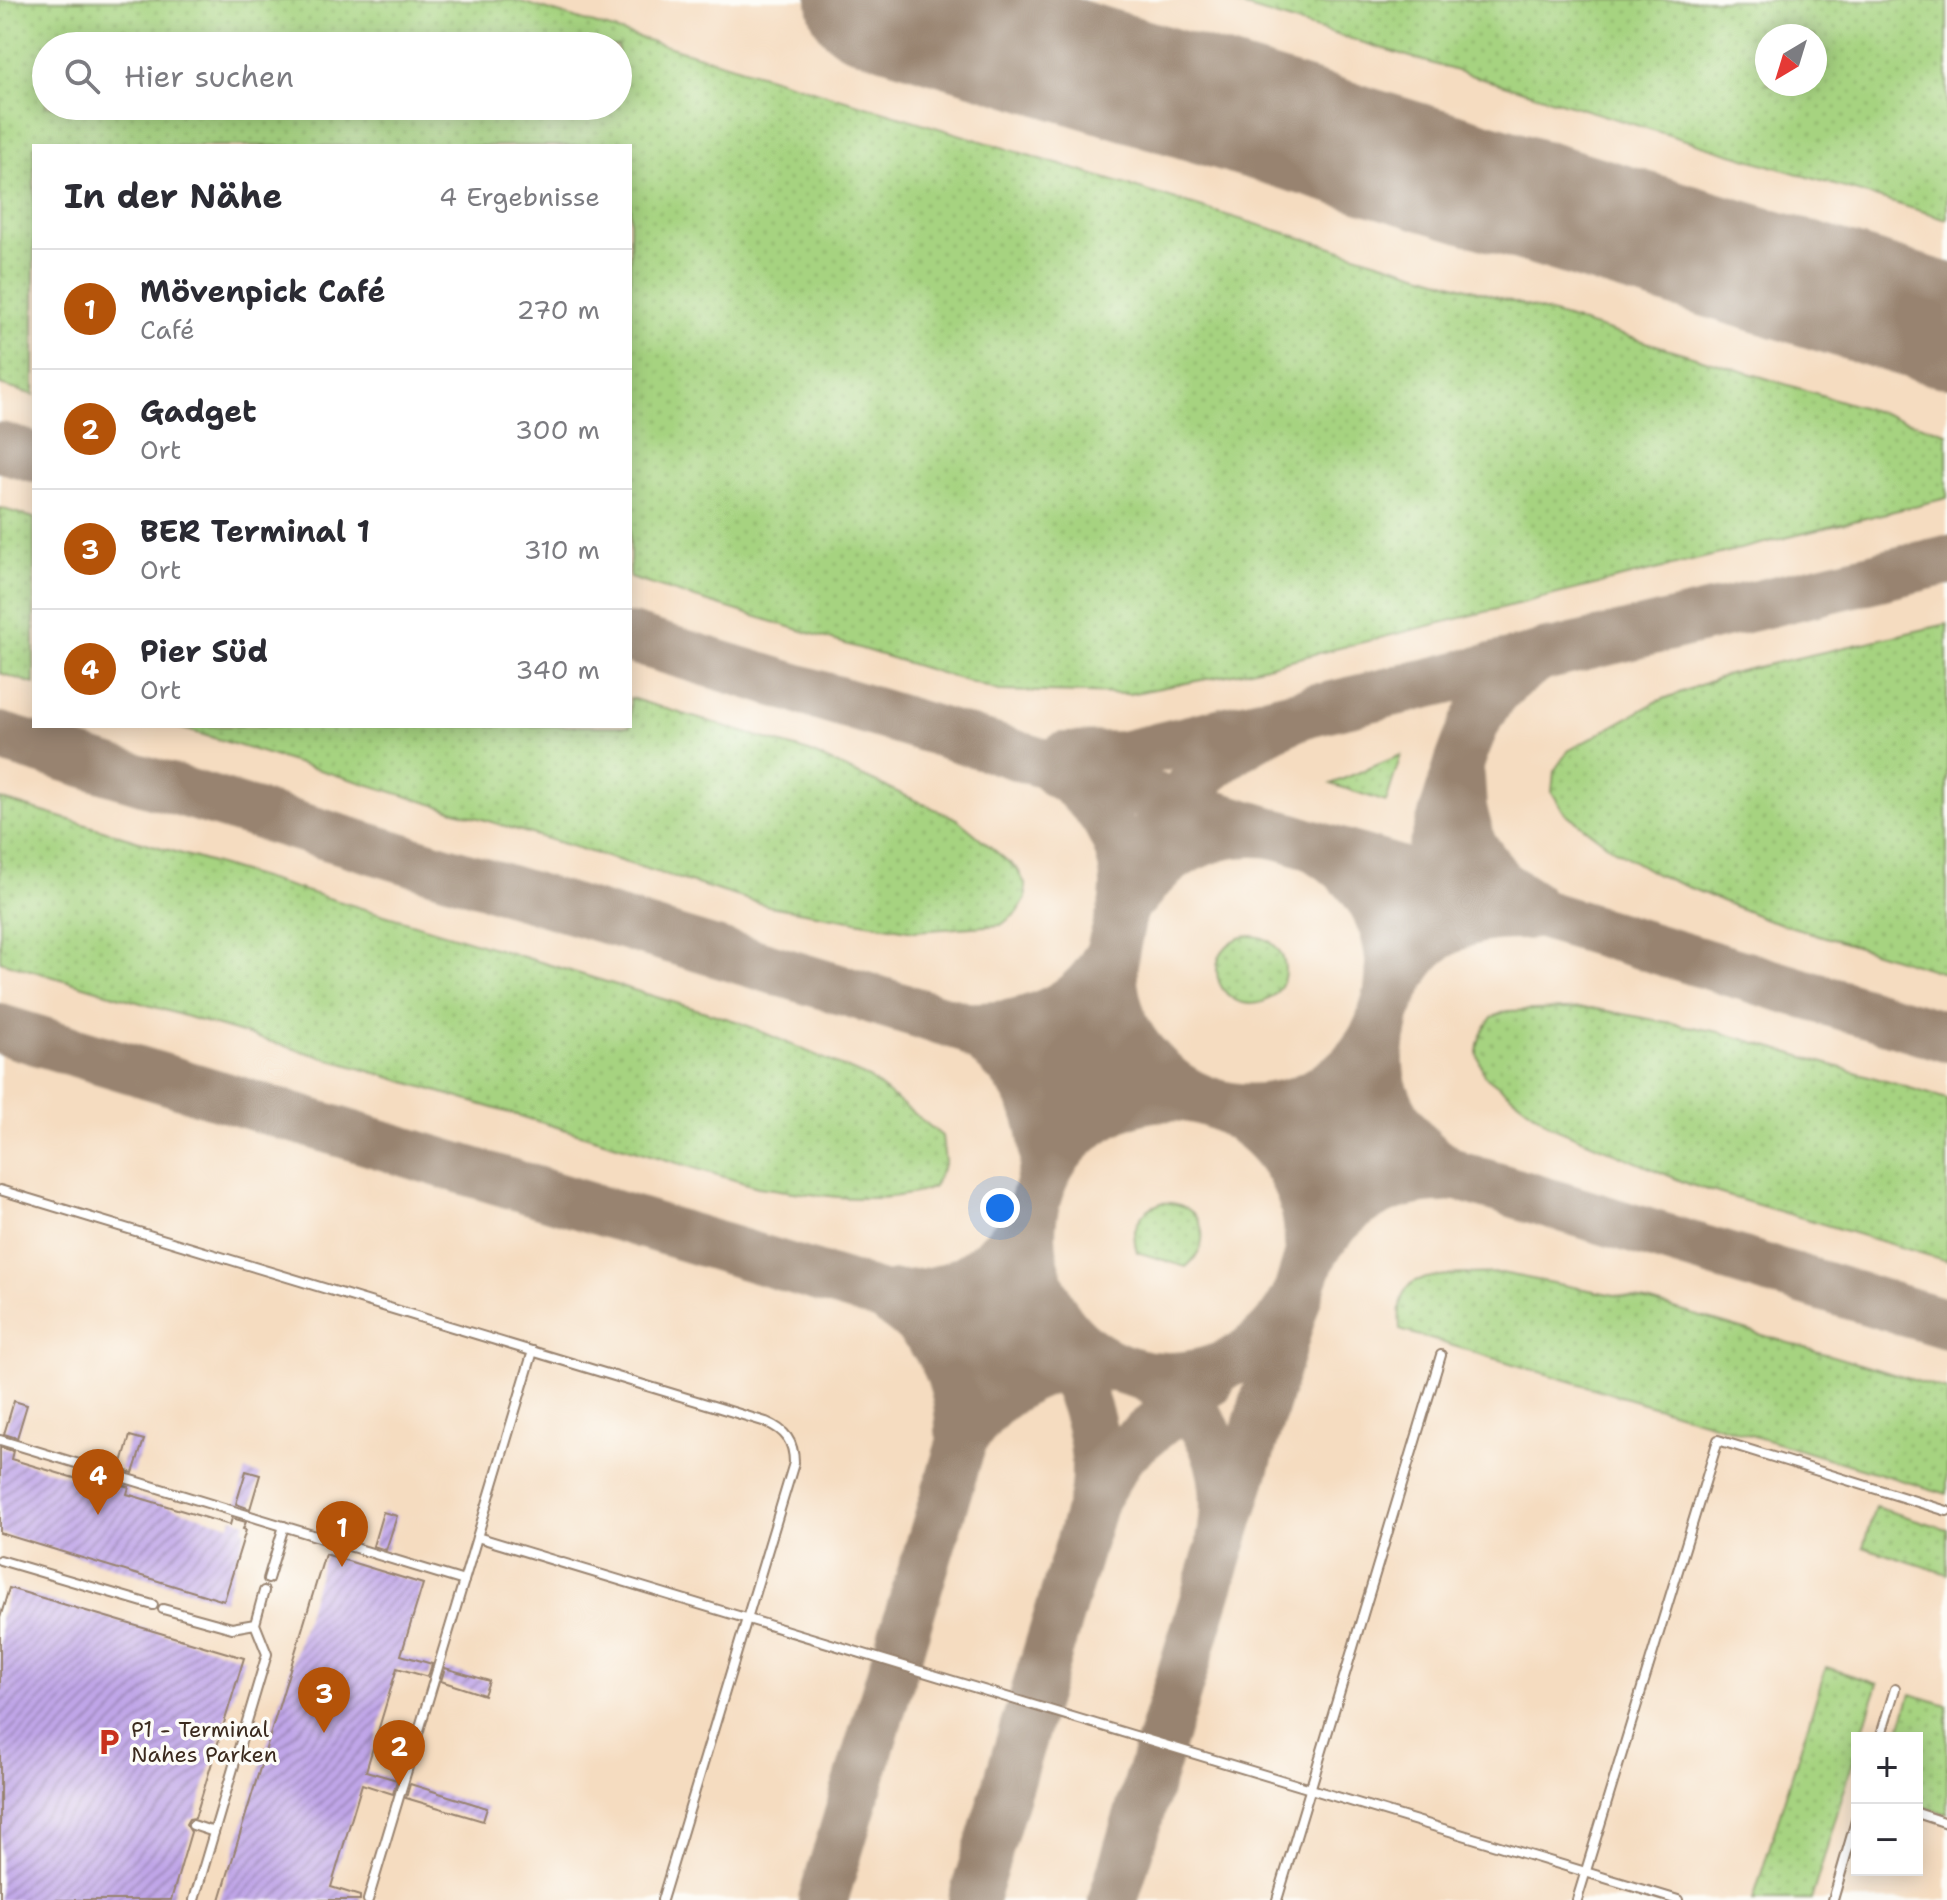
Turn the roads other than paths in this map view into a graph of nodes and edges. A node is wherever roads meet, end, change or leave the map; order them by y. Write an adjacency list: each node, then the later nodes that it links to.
1 (0, 1190): 2 (lane)
2 (533, 1351): 7 (lane); 14 (lane)
3 (1441, 1355): 18 (lane)
4 (0, 1440): 6 (lane)
5 (1947, 1511): 24 (lane)
6 (284, 1526): 9 (lane); 10 (lane)
7 (477, 1537): 10 (lane); 14 (lane)
8 (0, 1560): 12 (lane)
9 (268, 1579)
10 (464, 1581): 26 (lane)
11 (264, 1591): 15 (lane)
12 (153, 1605)
13 (163, 1609): 15 (lane)
14 (748, 1617): 18 (lane); 27 (lane)
15 (255, 1624): 22 (lane)
16 (1895, 1689): 17 (lane)
17 (1882, 1732)
18 (1311, 1788): 24 (lane); 28 (lane)
19 (1923, 1815): 20 (lane)
20 (1947, 1823)
21 (193, 1825): 22 (lane)
22 (214, 1832): 25 (lane)
23 (1851, 1838): 31 (lane)
24 (1586, 1872): 29 (lane); 30 (lane)
25 (194, 1900)
26 (368, 1900)
27 (662, 1900)
28 (1277, 1900)
29 (1577, 1900)
30 (1678, 1900)
31 (1833, 1900)

